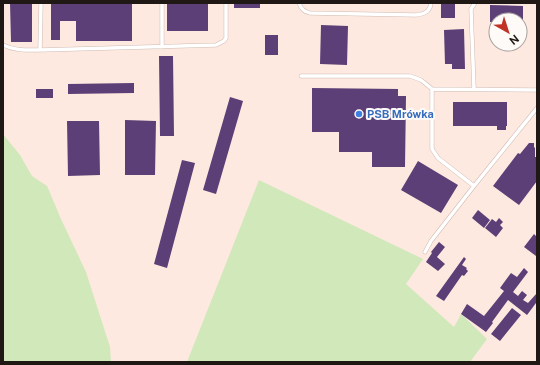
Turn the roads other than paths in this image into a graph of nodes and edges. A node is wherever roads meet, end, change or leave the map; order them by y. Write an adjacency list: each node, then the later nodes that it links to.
1 (41, 3): 9 (lane)
2 (162, 3): 8 (lane)
3 (226, 3): 8 (lane)
4 (299, 3): 5 (lane)
5 (431, 3)
6 (475, 3): 12 (lane)
7 (3, 45): 9 (lane)
8 (162, 47): 9 (lane)
9 (40, 50)
10 (301, 76): 11 (lane)
11 (432, 89): 12 (lane); 15 (lane)
12 (474, 89): 13 (lane)
13 (537, 90)
14 (537, 108): 15 (lane)
15 (474, 186): 16 (lane)
16 (424, 252)

